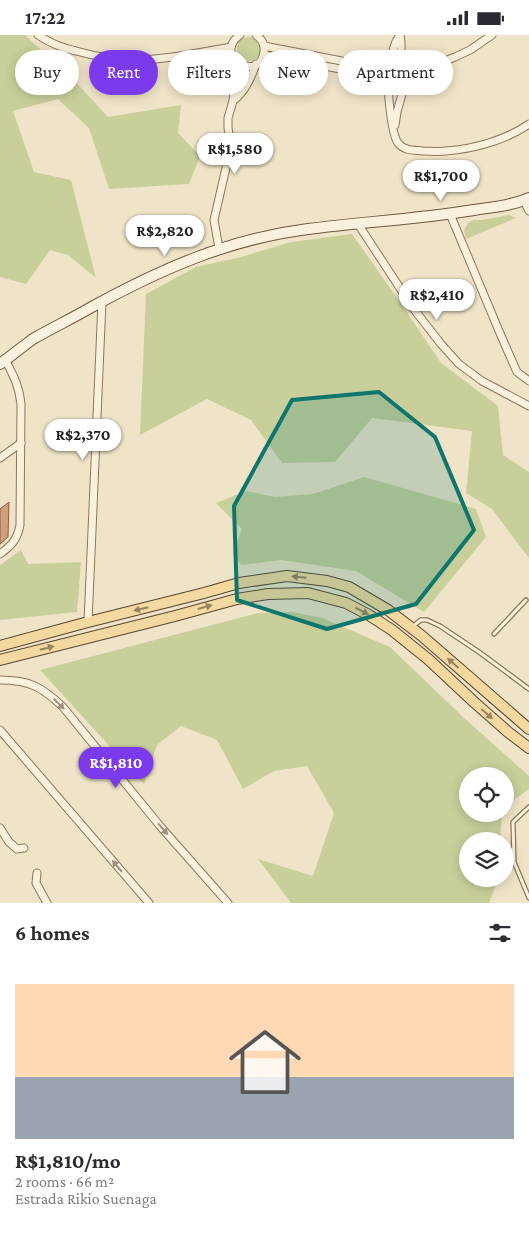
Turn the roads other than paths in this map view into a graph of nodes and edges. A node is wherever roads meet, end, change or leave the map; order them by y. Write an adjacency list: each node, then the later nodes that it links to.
1 (38, 35): 7 (street)
2 (256, 35): 6 (street)
3 (400, 35): 9 (street); 10 (street)
4 (492, 35): 11 (street)
5 (238, 36): 7 (street)
6 (264, 46): 8 (street); 12 (street)
7 (231, 47)
8 (264, 50)
9 (393, 50)
10 (402, 50)
11 (453, 57)
12 (338, 60)
13 (259, 62): 14 (street)
14 (256, 65): 15 (street); 19 (street)
15 (249, 66)
16 (234, 95): 19 (street)
17 (388, 95): 21 (street)
18 (403, 95): 21 (street)
19 (233, 101): 26 (street)
20 (529, 124): 21 (street)
21 (394, 130)
22 (527, 199): 23 (street); 24 (street)
23 (529, 211)
24 (450, 214): 25 (street); 29 (street)
25 (358, 224): 26 (street); 30 (street)
26 (219, 248): 27 (street)
27 (102, 302): 28 (street); 35 (street)
28 (3, 362): 31 (street)
29 (529, 381)
30 (529, 406)
31 (21, 443): 32 (street); 33 (street)
32 (0, 458)
33 (0, 554)
34 (526, 600): 37 (lane)
35 (88, 622): 36 (main road, one-way to 35); 38 (main road)
36 (410, 627): 41 (lane); 42 (main road, one-way to 36)
37 (494, 634)
38 (0, 645)
39 (0, 660): 44 (main road, one-way to 44)
40 (0, 680): 52 (street, one-way to 52)
41 (529, 689)
42 (529, 729)
43 (0, 730): 51 (street, one-way to 43)
44 (529, 748)
45 (529, 807): 49 (lane)
46 (0, 828): 47 (street)
47 (24, 848)
48 (38, 873): 50 (street)
49 (529, 898)
50 (48, 903)
51 (149, 903)
52 (228, 903)

